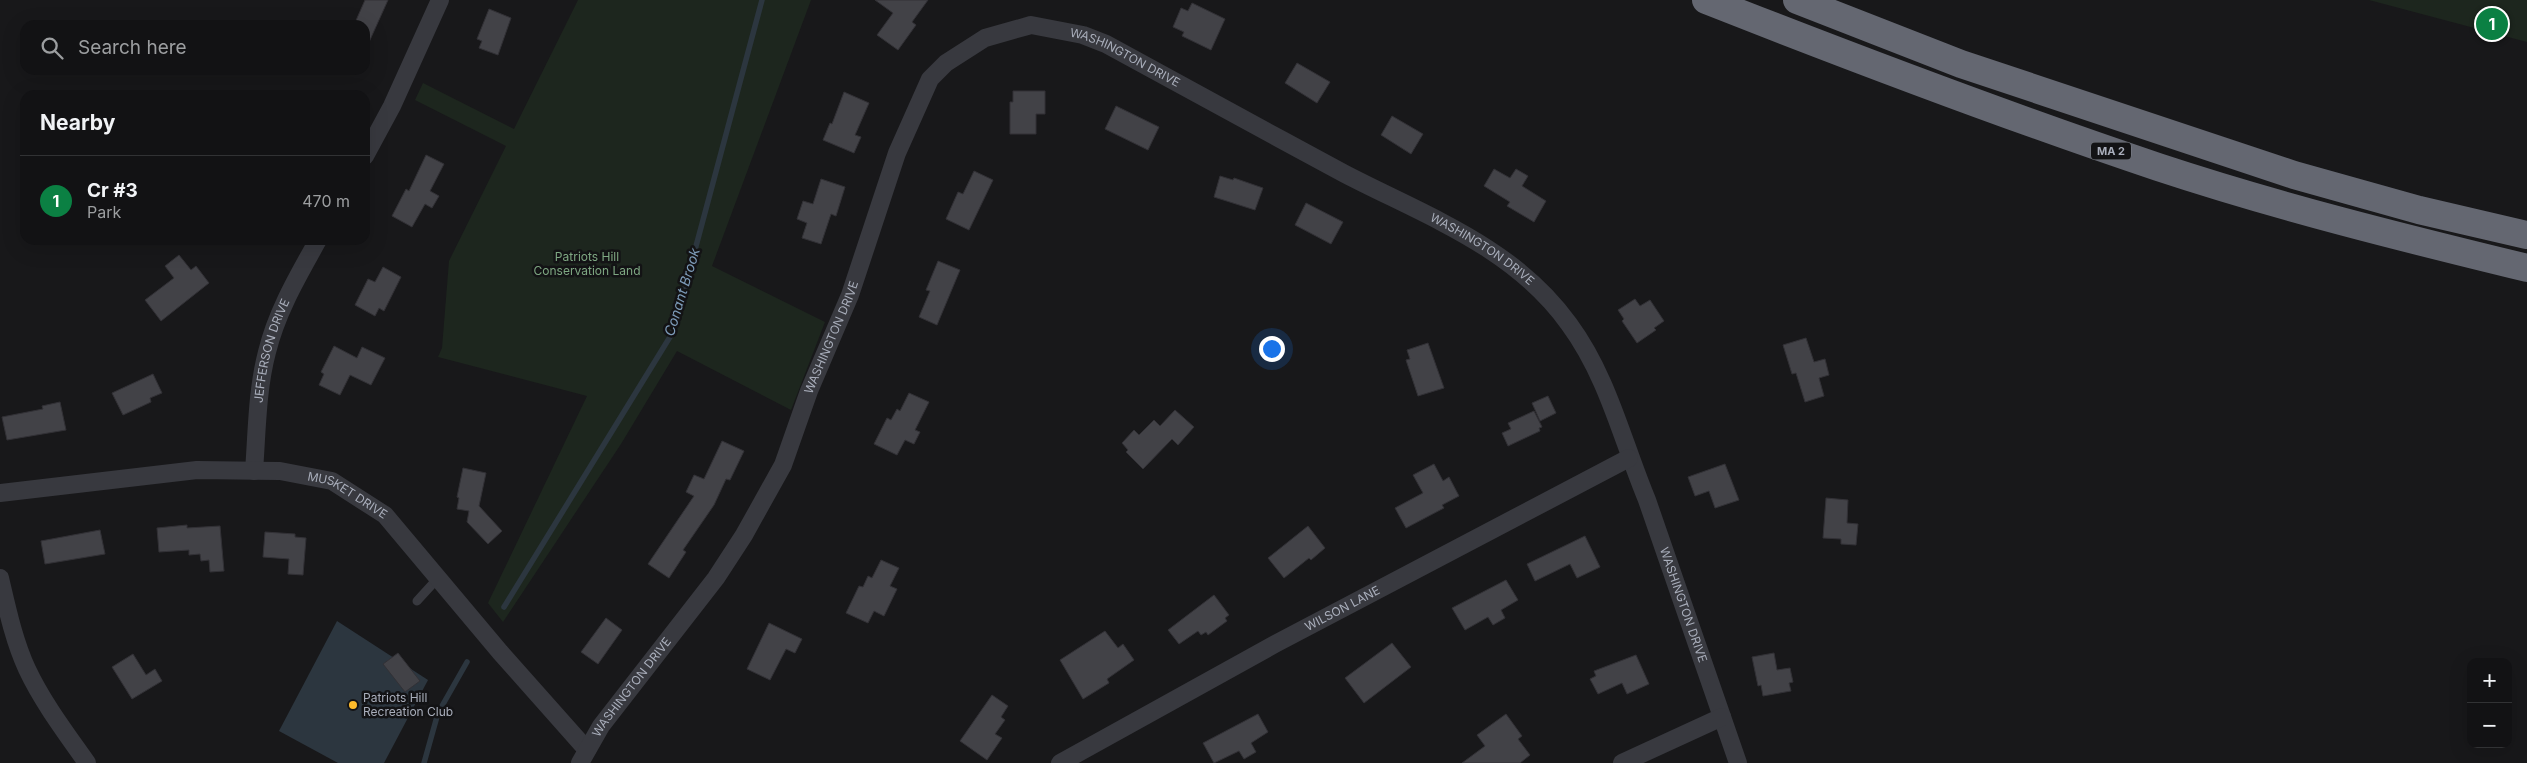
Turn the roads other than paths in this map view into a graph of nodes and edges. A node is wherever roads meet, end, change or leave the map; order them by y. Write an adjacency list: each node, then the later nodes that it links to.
1 (440, 0): 4 (street)
2 (1706, 0): 7 (highway, MA 2)
3 (1797, 0): 5 (highway)
4 (370, 147)
5 (2527, 234)
6 (315, 245): 9 (street, JEFFERSON DRIVE)
7 (2527, 268)
8 (1629, 458): 14 (street, WASHINGTON DRIVE); 15 (street, WASHINGTON DRIVE); 17 (street, WILSON LANE)
9 (254, 471): 10 (street, MUSKET DRIVE); 12 (street, MUSKET DRIVE)
10 (0, 493)
11 (0, 578): 16 (street)
12 (438, 578): 13 (lane); 15 (street, MUSKET DRIVE)
13 (417, 601)
14 (1722, 717): 18 (street); 19 (street, WASHINGTON DRIVE)
15 (584, 756)
16 (87, 763)
17 (1060, 763)
18 (1622, 763)
19 (1738, 763)

